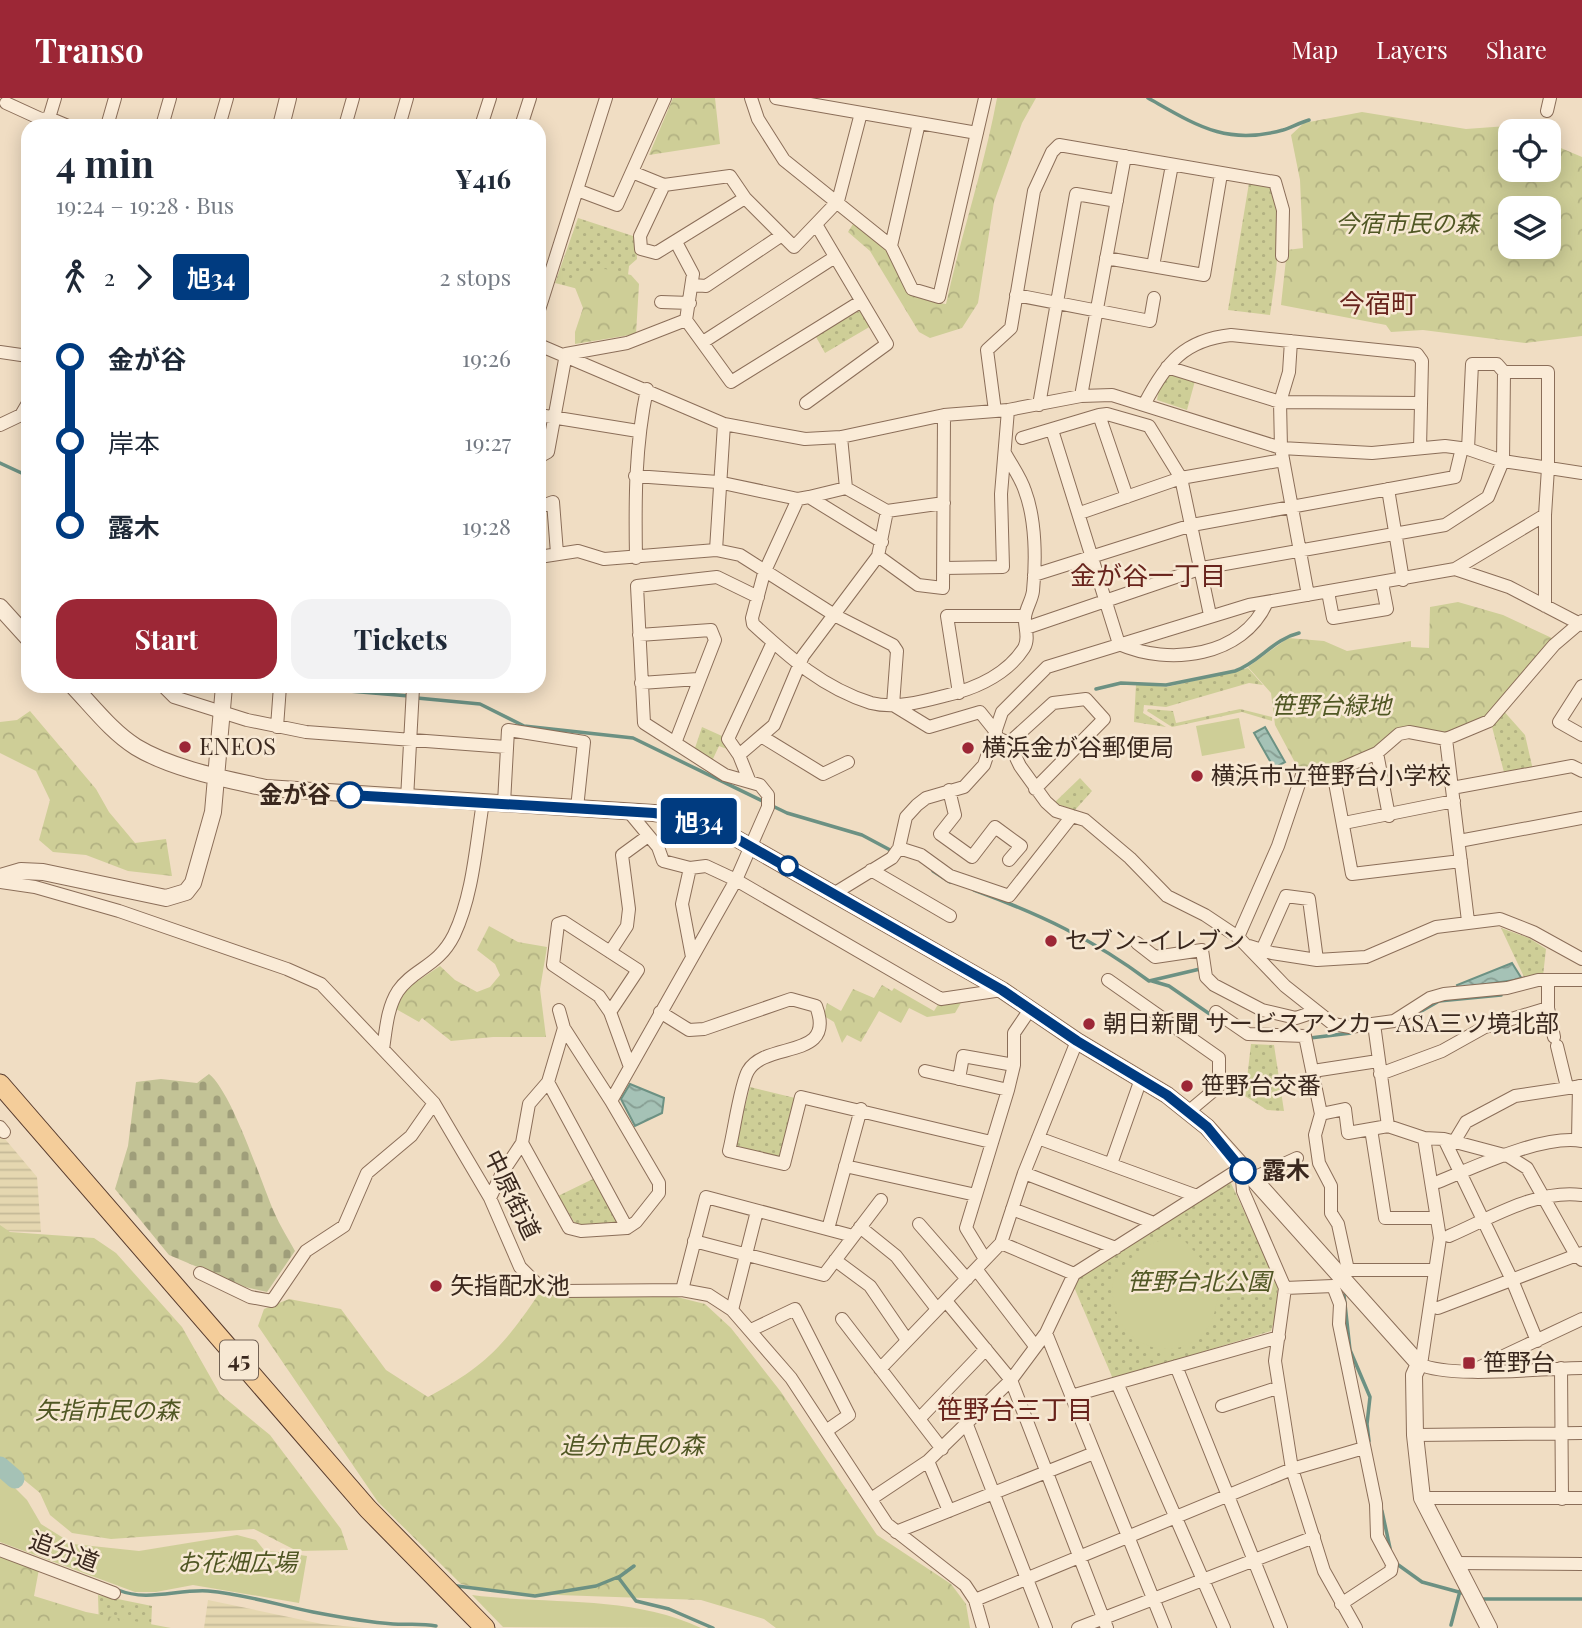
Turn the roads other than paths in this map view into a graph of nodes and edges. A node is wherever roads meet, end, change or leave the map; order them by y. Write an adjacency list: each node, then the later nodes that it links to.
1 (55, 98): 17 (street)
2 (116, 98): 18 (street)
3 (170, 98): 19 (street)
4 (227, 98): 20 (street)
5 (288, 98): 21 (street)
6 (353, 98): 22 (street)
7 (407, 98): 23 (street)
8 (491, 98): 24 (street)
9 (530, 98): 25 (street)
10 (606, 98): 33 (street)
11 (665, 98): 30 (street)
12 (751, 98): 35 (street)
13 (776, 98): 16 (street)
14 (985, 98): 27 (street)
15 (6, 103): 17 (street)
16 (861, 113): 26 (street); 35 (street)
17 (48, 118)
18 (109, 119)
19 (164, 119)
20 (221, 119)
21 (283, 119)
22 (347, 119)
23 (402, 119)
24 (484, 119)
25 (524, 119)
26 (919, 123): 27 (street); 40 (street)
27 (977, 133): 40 (street)
28 (1125, 156): 29 (street); 36 (street); 47 (street)
29 (1172, 165): 31 (street); 44 (street)
30 (632, 172): 32 (street); 33 (street)
31 (1221, 174): 41 (street); 44 (street)
32 (664, 186): 34 (street); 39 (street)
33 (577, 190): 46 (street)
34 (745, 198): 38 (street); 39 (street)
35 (838, 201): 37 (street); 40 (street)
36 (1117, 201): 43 (street); 52 (street)
37 (817, 226): 38 (street); 42 (street)
38 (782, 235): 45 (street)
39 (676, 242): 45 (street)
40 (891, 246)
41 (1283, 256)
42 (835, 257): 50 (street); 56 (street)
43 (1106, 258): 44 (street); 53 (street)
44 (1153, 266)
45 (694, 285): 51 (street)
46 (546, 288)
47 (1016, 295): 52 (street); 70 (street)
48 (1154, 298): 53 (street)
49 (661, 302): 51 (street)
50 (860, 302): 56 (street); 66 (street)
51 (690, 303): 54 (street)
52 (1058, 303): 53 (street); 69 (street)
53 (1097, 310): 64 (street)
54 (686, 320): 56 (street); 59 (street)
55 (1292, 341): 61 (street); 65 (street); 68 (street)
56 (703, 342)
57 (546, 347): 59 (street)
58 (0, 352): 60 (street)
59 (566, 354): 63 (street); 75 (street)
60 (21, 355)
61 (1167, 367): 65 (street); 67 (street)
62 (1504, 372): 83 (street); 86 (street); 87 (street)
63 (647, 389): 76 (street); 79 (street)
64 (1081, 396): 67 (street); 69 (street)
65 (1280, 402): 68 (street); 85 (street)
66 (807, 403)
67 (1145, 403): 85 (street)
68 (1421, 403): 82 (street)
69 (1039, 405): 70 (street)
70 (1002, 410): 72 (street); 81 (street)
71 (21, 415): 77 (street)
72 (944, 415): 80 (street); 96 (street)
73 (1098, 415): 78 (street); 90 (street); 94 (street)
74 (546, 417): 75 (street)
75 (555, 419): 79 (street); 84 (street)
76 (724, 424): 80 (street); 91 (street)
77 (0, 425)
78 (1052, 430): 81 (street); 100 (street)
79 (638, 431): 89 (street)
80 (841, 437): 92 (street)
81 (1011, 443): 112 (street); 116 (street)
82 (1420, 447): 83 (street); 85 (street)
83 (1465, 448): 86 (street); 93 (street)
84 (546, 453)
85 (1282, 454): 90 (street); 98 (street)
86 (1503, 461): 87 (street); 103 (street)
87 (1548, 468): 88 (street); 101 (street)
88 (1582, 472)
89 (635, 476): 91 (street); 111 (street)
90 (1181, 478): 94 (street); 102 (street)
91 (718, 482): 95 (street); 105 (street)
92 (846, 488): 95 (street); 99 (street)
93 (1388, 489): 98 (street); 103 (street)
94 (1127, 497): 100 (street)
95 (804, 498): 104 (street); 115 (street)
96 (944, 503): 99 (street); 112 (street)
97 (546, 505): 107 (street)
98 (1293, 508): 102 (street); 106 (street)
99 (887, 511): 104 (street)
100 (1080, 513): 110 (street)
101 (1545, 515): 114 (street); 124 (street)
102 (1192, 525): 110 (street); 113 (street)
103 (1395, 534): 106 (street); 117 (street)
104 (882, 542): 109 (street)
105 (716, 550): 111 (street); 115 (street)
106 (1300, 551): 113 (street); 120 (street)
107 (557, 553): 108 (street); 111 (street)
108 (546, 555)
109 (878, 556): 112 (street); 127 (street)
110 (1092, 556): 116 (street); 122 (street)
111 (636, 558)
112 (944, 568)
113 (1202, 568): 122 (street); 126 (street)
114 (1455, 569): 117 (street); 124 (street)
115 (764, 573): 121 (street); 127 (street)
116 (1034, 575): 128 (street)
117 (1403, 580): 118 (street)
118 (1382, 583): 119 (street); 119 (street)
119 (1328, 592): 120 (street)
120 (1308, 595): 123 (street)
121 (758, 597): 131 (street); 132 (street)
122 (1106, 600): 128 (street); 133 (street)
123 (1267, 602): 126 (street); 133 (street)
124 (1545, 606): 129 (street)
125 (0, 607): 130 (street)
126 (1210, 615): 133 (street)
127 (836, 616): 134 (street); 144 (street)
128 (1026, 622): 143 (street); 143 (street)
129 (1581, 623): 150 (street)
130 (21, 630)
131 (639, 635): 135 (street); 136 (street)
132 (773, 642): 134 (street); 156 (street)
133 (1119, 644): 147 (street)
134 (800, 667): 144 (street); 149 (street)
135 (698, 679): 136 (street); 152 (street)
136 (641, 683): 152 (street)
137 (1582, 687): 148 (street)
138 (80, 693): 160 (street)
139 (170, 693): 145 (street)
140 (223, 693): 145 (street)
141 (279, 693): 146 (street)
142 (413, 693): 151 (street)
143 (959, 693): 144 (street)
144 (893, 705): 147 (street)
145 (222, 713): 146 (street); 160 (street)
146 (277, 727): 151 (street)
147 (995, 735): 153 (street); 163 (street)
148 (1582, 735)
149 (761, 736): 156 (street); 157 (street)
150 (1446, 739): 155 (street); 164 (street)
151 (410, 740): 154 (street); 165 (street)
152 (675, 743): 161 (street)
153 (1009, 743): 162 (street); 162 (street)
154 (506, 747): 167 (street); 168 (street)
155 (1377, 753): 159 (street); 171 (street)
156 (739, 755): 161 (street)
157 (848, 762)
158 (1582, 771): 164 (street)
159 (1333, 772): 173 (street); 188 (street)
160 (216, 777): 165 (street); 182 (street)
161 (749, 780): 176 (street)
162 (1035, 789): 170 (street)
163 (949, 790): 177 (street); 178 (street)
164 (1453, 794): 171 (street); 175 (street)
165 (407, 799): 166 (street)
166 (482, 802): 167 (street); 209 (street)
167 (504, 803): 168 (street)
168 (577, 808): 169 (street)
169 (629, 812): 174 (street); 176 (street)
170 (1072, 816): 177 (street); 188 (street)
171 (1389, 816): 173 (street)
172 (1582, 818): 175 (street)
173 (1344, 823): 179 (street)
174 (648, 836): 180 (street); 191 (street)
175 (1459, 841): 179 (street)
176 (753, 847): 183 (street); 185 (street)
177 (899, 848): 181 (street)
178 (1009, 860)
179 (1461, 861): 187 (street)
180 (690, 868): 183 (street); 192 (street)
181 (871, 870): 185 (street); 186 (street)
182 (0, 877)
183 (736, 880): 192 (street); 198 (street)
184 (0, 882): 209 (street, 中原街道)
185 (835, 893): 198 (street)
186 (950, 916)
187 (1468, 921): 193 (street); 194 (street)
188 (1238, 937): 190 (street)
189 (1137, 943): 205 (street)
190 (1255, 948): 194 (street); 194 (street); 205 (street)
191 (610, 952): 202 (street); 202 (street)
192 (692, 957): 203 (street)
193 (1582, 959)
194 (1317, 960)
195 (1108, 980): 226 (street)
196 (1548, 980): 197 (street); 200 (street); 206 (street)
197 (1582, 980)
198 (1002, 990): 199 (street)
199 (1031, 1008): 208 (street); 211 (street)
200 (1548, 1008): 215 (street); 220 (street)
201 (559, 1010): 207 (street)
202 (610, 1012): 212 (street)
203 (660, 1012): 212 (street); 225 (street)
204 (1216, 1012): 214 (street)
205 (1314, 1012): 206 (street)
206 (1374, 1024): 210 (street)
207 (564, 1028): 218 (street); 223 (street)
208 (1077, 1041): 217 (street); 230 (street)
209 (383, 1049): 224 (street, 中原街道)
210 (1378, 1060): 214 (street); 215 (street)
211 (1014, 1065): 216 (street); 221 (street)
212 (630, 1067): 223 (street)
213 (925, 1071): 216 (street)
214 (1312, 1071): 227 (street)
215 (1380, 1074): 228 (street)
216 (959, 1079): 221 (street)
217 (1141, 1079): 226 (street); 238 (street)
218 (548, 1082): 235 (street); 256 (street)
219 (0, 1084): 333 (main road, 45)
220 (1576, 1087): 232 (street); 233 (street)
221 (1008, 1090): 234 (street)
222 (0, 1100): 332 (main road, 45)
223 (611, 1101): 256 (street)
224 (434, 1103): 248 (street, 中原街道); 268 (street)
225 (861, 1110): 234 (street); 239 (street)
226 (1188, 1111): 242 (street)
227 (1321, 1114): 229 (street); 270 (street)
228 (1388, 1126): 229 (street); 231 (street)
229 (1371, 1129): 252 (street)
230 (1038, 1138): 238 (street); 240 (street)
231 (1424, 1138): 232 (street); 252 (street)
232 (1449, 1140): 236 (street); 241 (street)
233 (1580, 1141): 236 (street)
234 (992, 1142): 244 (street)
235 (522, 1143): 248 (street); 256 (street)
236 (1508, 1156): 241 (street); 247 (street)
237 (1297, 1157): 242 (street)
238 (1111, 1164): 246 (street)
239 (845, 1166): 244 (street); 257 (street)
240 (1024, 1173): 250 (street); 254 (street)
241 (1460, 1173): 243 (street); 253 (street)
242 (1246, 1174): 246 (street); 270 (street); 272 (street)
243 (1438, 1182)
244 (976, 1195): 266 (street)
245 (1582, 1195): 247 (street)
246 (1197, 1196): 254 (street)
247 (1544, 1196): 253 (street); 264 (street)
248 (490, 1198): 273 (street, 中原街道)
249 (881, 1200): 258 (street)
250 (1012, 1209): 261 (street); 262 (street)
251 (757, 1211): 257 (street); 260 (street); 263 (street)
252 (1436, 1218): 267 (street)
253 (1484, 1221): 259 (street); 271 (street)
254 (1154, 1223): 262 (street)
255 (919, 1224): 266 (street)
256 (628, 1228)
257 (828, 1229): 258 (street)
258 (857, 1232): 265 (street); 274 (street)
259 (1449, 1236)
260 (694, 1241): 263 (street); 273 (street)
261 (1001, 1243): 266 (street); 269 (street)
262 (1116, 1248): 269 (street)
263 (747, 1254): 265 (street); 276 (street)
264 (1580, 1256): 271 (street)
265 (835, 1259): 282 (street)
266 (976, 1269): 274 (street); 284 (street)
267 (1435, 1270): 270 (street); 286 (street)
268 (200, 1273)
269 (1074, 1274): 280 (street)
270 (1339, 1276): 272 (street); 286 (street); 303 (street)
271 (1512, 1280): 275 (street); 283 (street)
272 (1285, 1288): 281 (street)
273 (682, 1290): 276 (street, 中原街道)
274 (941, 1305): 282 (street); 285 (street)
275 (1438, 1308)
276 (732, 1310): 279 (street, 中原街道)
277 (842, 1319): 290 (street)
278 (1582, 1319): 283 (street)
279 (751, 1329): 299 (street, 中原街道); 299 (street)
280 (1046, 1333): 284 (street); 295 (street)
281 (1279, 1337): 287 (street); 294 (street)
282 (908, 1340): 290 (street)
283 (1537, 1341): 291 (street)
284 (1035, 1346): 292 (street)
285 (986, 1349): 292 (street); 297 (street)
286 (1419, 1364): 291 (street); 302 (street)
287 (1175, 1366): 293 (street); 310 (street)
288 (1561, 1368): 289 (street); 291 (street); 300 (street)
289 (1582, 1368)
290 (880, 1369): 297 (street)
291 (1472, 1370)
292 (1011, 1380): 298 (street); 308 (street)
293 (1116, 1383): 295 (street); 316 (street)
294 (1277, 1388): 296 (street); 307 (street)
295 (1071, 1396): 305 (street)
296 (1222, 1406)
297 (919, 1419): 304 (street)
298 (967, 1425): 304 (street); 309 (street)
299 (825, 1431): 311 (street, 中原街道)
300 (1563, 1433): 301 (street); 302 (street); 313 (street)
301 (1582, 1433)
302 (1415, 1435): 312 (street)
303 (1364, 1448): 307 (street); 330 (street)
304 (942, 1449): 306 (street)
305 (1094, 1453): 308 (street); 319 (street)
306 (928, 1461): 311 (street); 315 (street)
307 (1292, 1469): 310 (street); 318 (street)
308 (1046, 1472): 309 (street); 321 (street)
309 (994, 1493): 315 (street); 325 (street)
310 (1228, 1496): 316 (street); 322 (street)
311 (871, 1499): 317 (street, 中原街道)
312 (1422, 1499): 313 (street); 323 (street)
313 (1562, 1499): 314 (street)
314 (1582, 1499)
315 (949, 1511): 317 (street)
316 (1176, 1517): 319 (street); 326 (street)
317 (896, 1532): 329 (street, 中原街道)
318 (1314, 1536): 322 (street); 330 (street)
319 (1128, 1537): 321 (street); 328 (street)
320 (0, 1550): 327 (street, 追分道)
321 (1079, 1557): 325 (street); 331 (street)
322 (1254, 1560): 326 (street); 339 (street)
323 (1454, 1563): 324 (street); 341 (street)
324 (1582, 1564)
325 (1027, 1578): 329 (street); 335 (street)
326 (1203, 1579): 328 (street); 338 (street)
327 (114, 1592)
328 (1153, 1599): 331 (street); 337 (street)
329 (975, 1600): 334 (street, 中原街道)
330 (1341, 1604): 340 (street)
331 (1105, 1623): 336 (street)
332 (467, 1628)
333 (485, 1628)
334 (983, 1628)
335 (1046, 1628)
336 (1078, 1628)
337 (1165, 1628)
338 (1224, 1628)
339 (1281, 1628)
340 (1356, 1628)
341 (1489, 1628)

